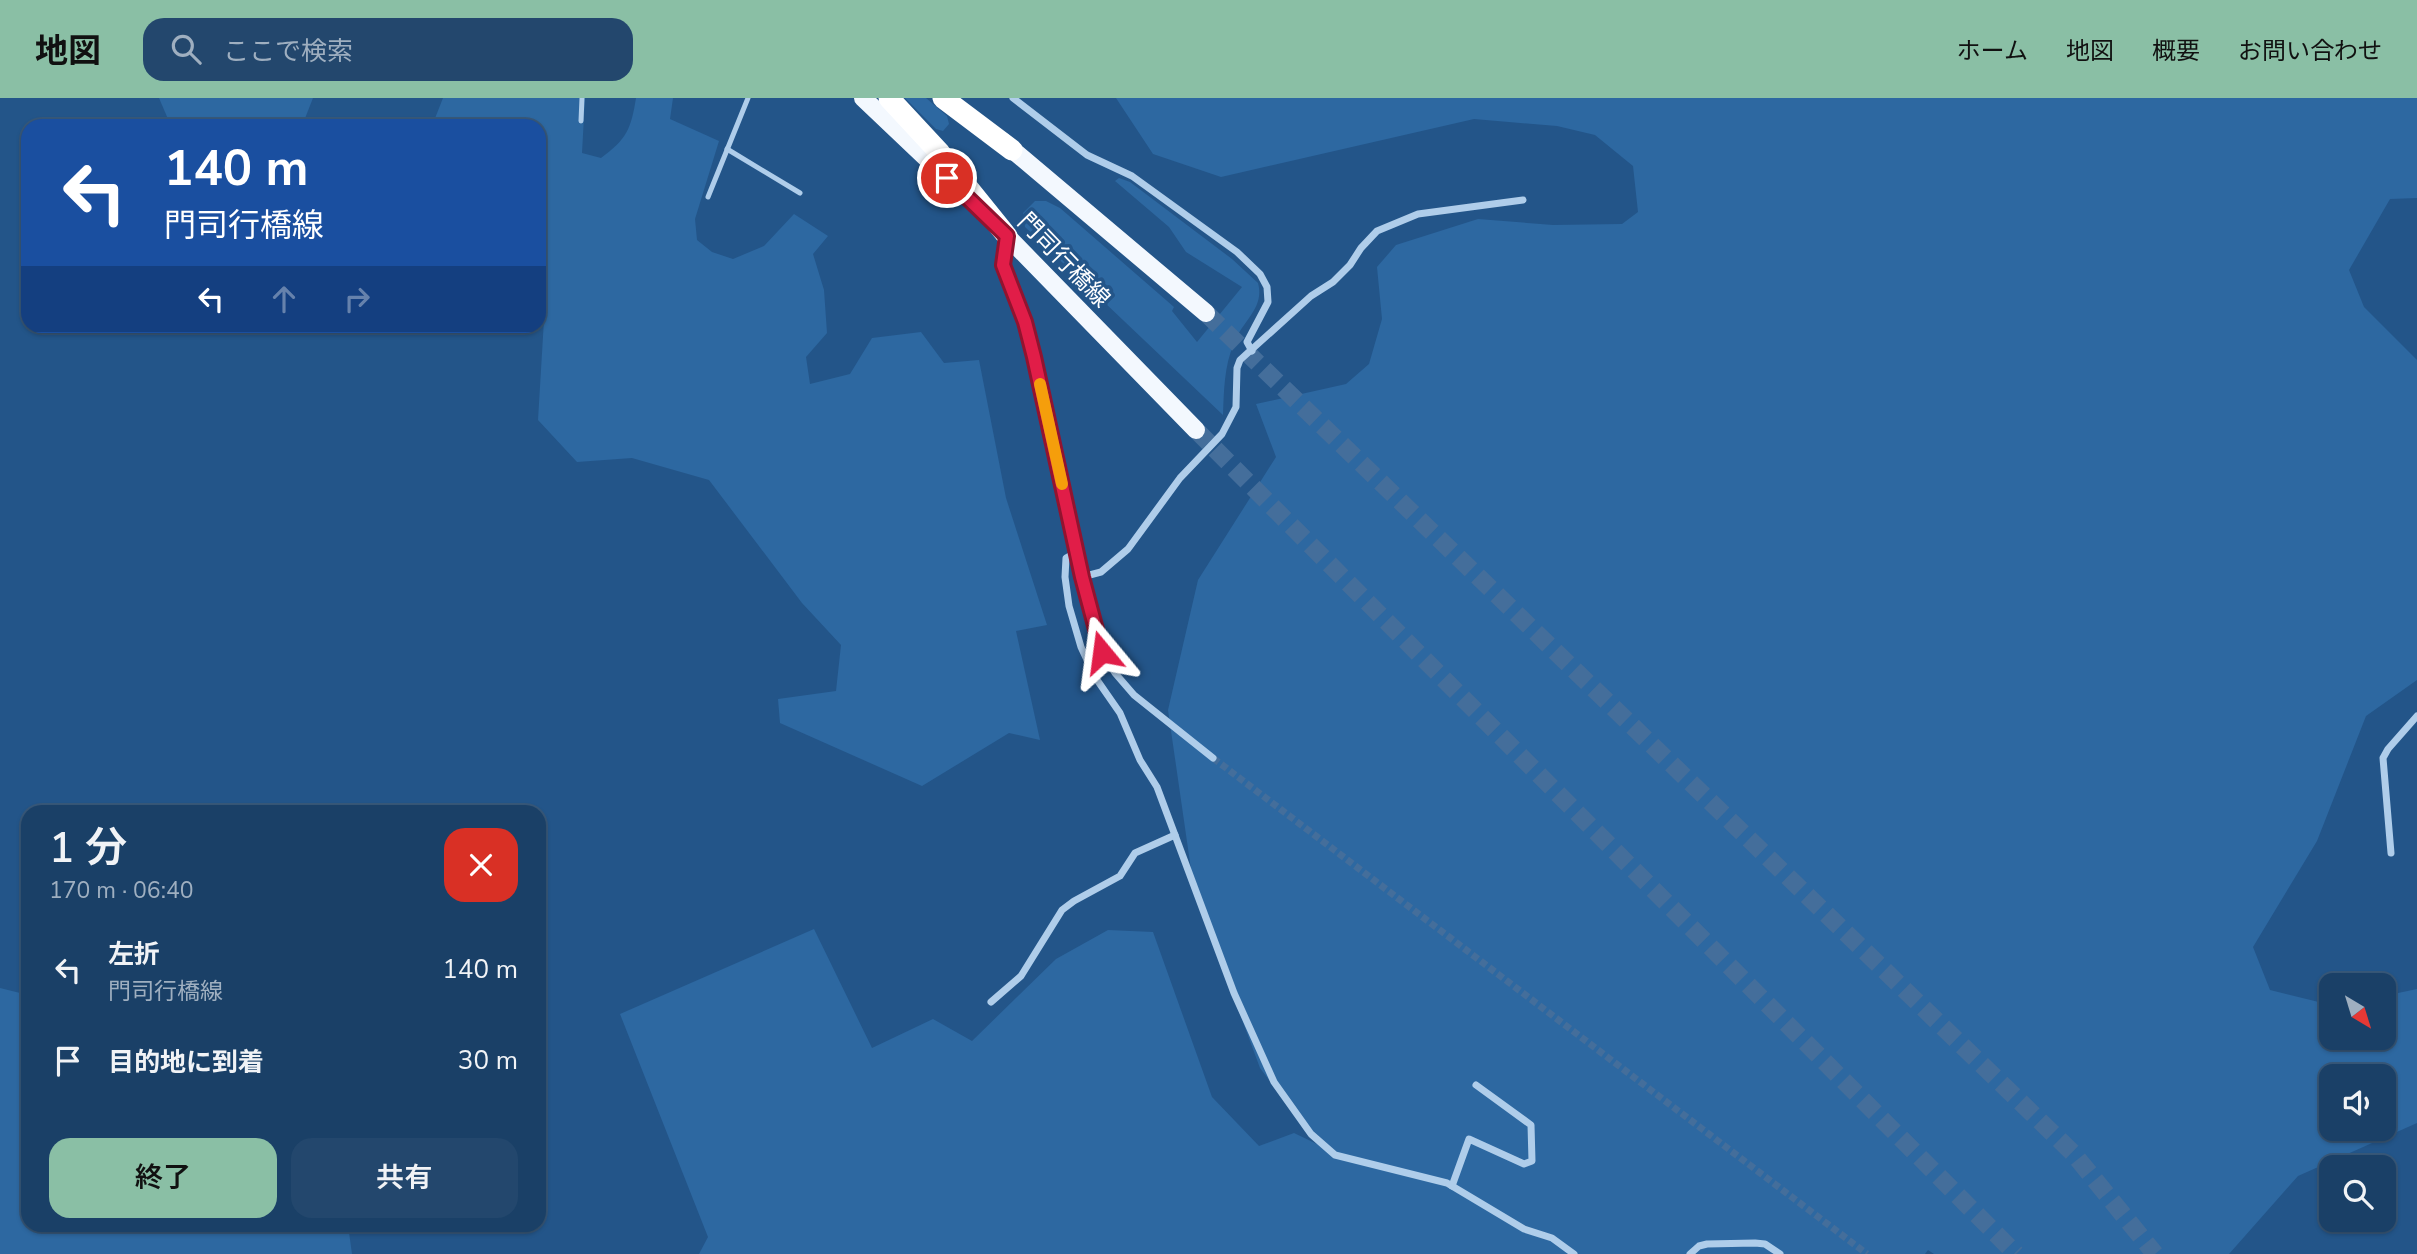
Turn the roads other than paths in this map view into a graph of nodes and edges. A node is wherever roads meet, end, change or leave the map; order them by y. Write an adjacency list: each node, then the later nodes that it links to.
1 (582, 98): 8 (lane)
2 (748, 98): 9 (lane)
3 (863, 98): 14 (main road, 門司行橋線)
4 (889, 98): 14 (highway)
5 (943, 98): 10 (highway)
6 (955, 98): 10 (main road, 門司行橋線)
7 (1013, 98): 16 (street)
8 (581, 121)
9 (727, 149): 11 (lane); 12 (lane)
10 (1012, 150): 15 (main road, 門司行橋線)
11 (800, 193)
12 (708, 197)
13 (1523, 200): 16 (street)
14 (1007, 236): 17 (main road, 門司行橋線); 18 (street)
15 (1206, 313)
16 (1252, 351): 19 (street)
17 (1196, 430)
18 (1077, 552): 19 (street); 22 (street)
19 (1082, 577): 21 (street)
20 (2417, 716): 23 (street)
21 (1213, 758)
22 (1175, 835): 24 (street); 26 (street)
23 (2391, 853)
24 (991, 1002)
25 (1476, 1085): 26 (street)
26 (1452, 1186): 27 (street)
27 (1574, 1254)
28 (1690, 1254): 29 (street)
29 (1780, 1254)

